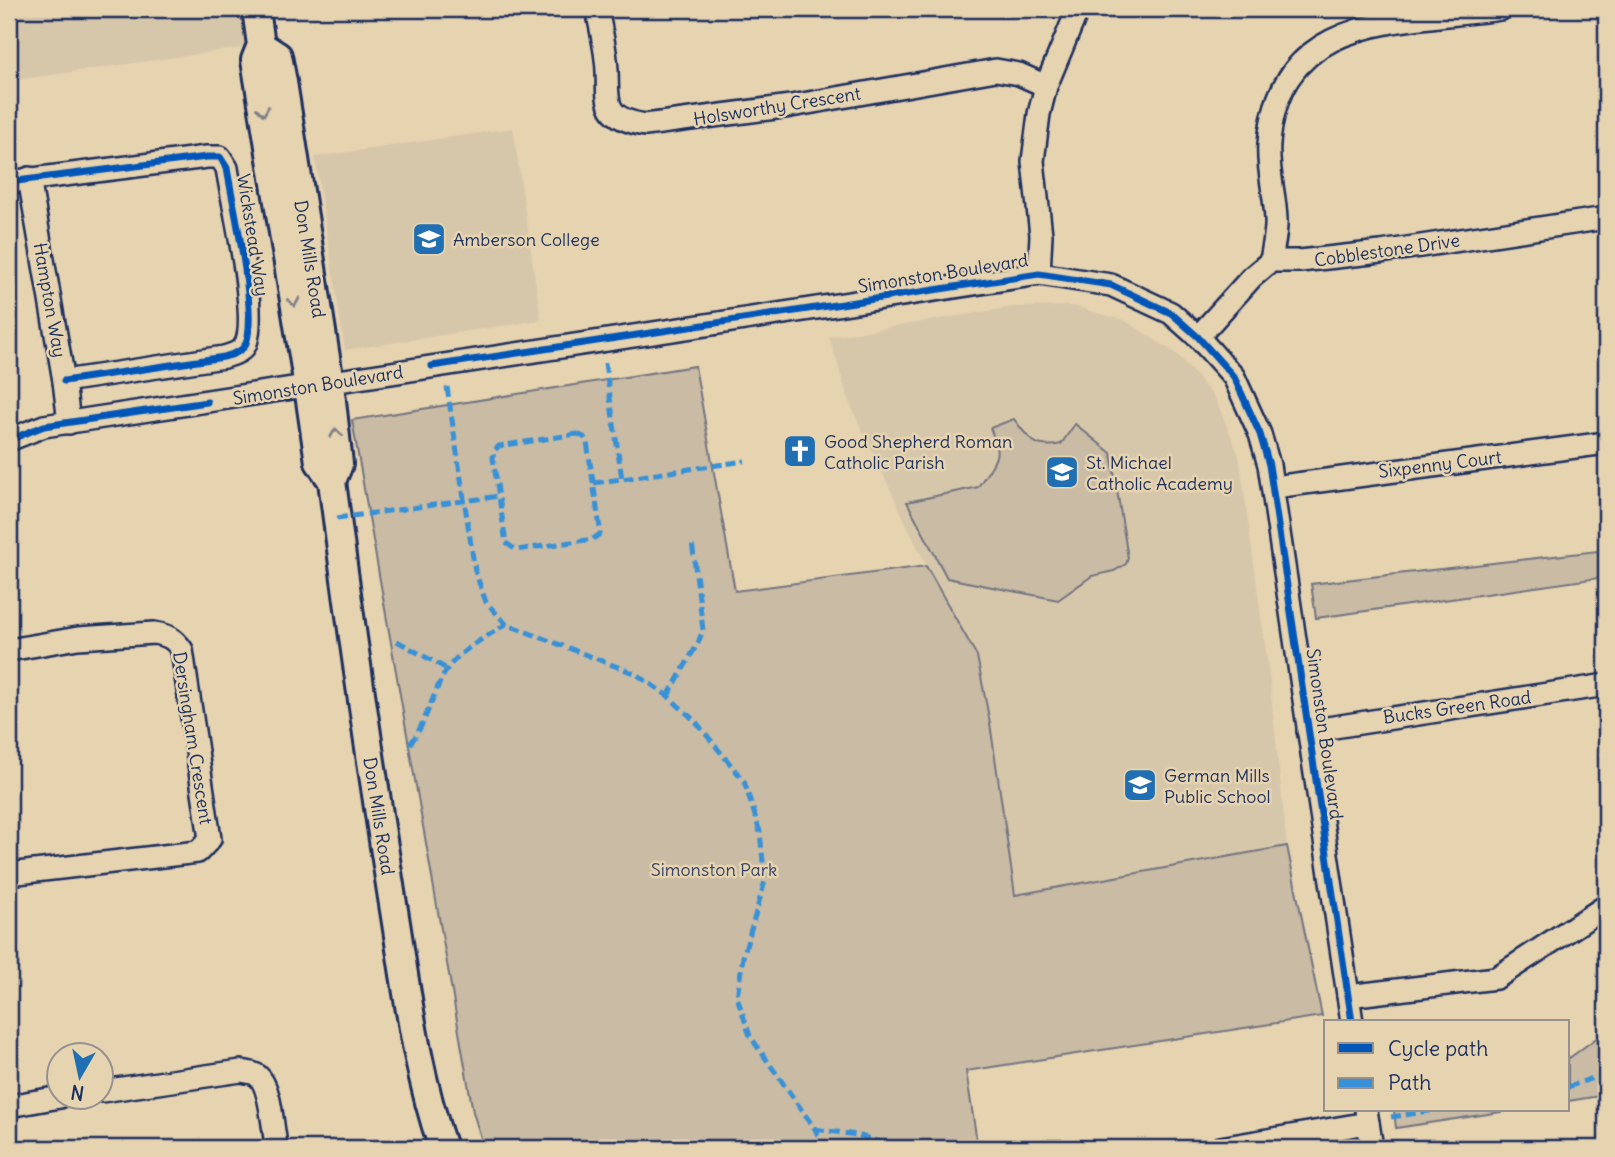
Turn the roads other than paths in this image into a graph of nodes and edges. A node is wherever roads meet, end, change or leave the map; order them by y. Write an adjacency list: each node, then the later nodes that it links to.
1 (256, 9): 12 (main road, Don Mills Road)
2 (597, 9): 5 (street, Holsworthy Crescent)
3 (1078, 9): 5 (street)
4 (1500, 9): 8 (street)
5 (1046, 86): 9 (street)
6 (19, 180): 11 (street, Hampton Way); 11 (street, Wickstead Way)
7 (1606, 218): 8 (street, Cobblestone Drive)
8 (1271, 261): 10 (street)
9 (1040, 274): 10 (street, Simonston Boulevard); 12 (street, Simonston Boulevard)
10 (1198, 337): 16 (street, Simonston Boulevard)
11 (64, 382): 13 (street, Hampton Way)
12 (319, 385): 13 (street, Simonston Boulevard); 29 (main road, Don Mills Road)
13 (69, 423): 14 (street, Simonston Boulevard)
14 (9, 440)
15 (1606, 443): 16 (street, Sixpenny Court)
16 (1274, 487): 19 (street, Simonston Boulevard)
17 (9, 650): 20 (street, Dersingham Crescent)
18 (1606, 685): 19 (street, Bucks Green Road)
19 (1308, 731): 22 (street, Simonston Boulevard)
20 (9, 874)
21 (1606, 906): 22 (street)
22 (1348, 996): 23 (street, Simonston Boulevard)
23 (1352, 1020)
24 (116, 1089): 28 (street)
25 (46, 1099): 26 (street)
26 (9, 1106)
27 (1367, 1116): 30 (street); 31 (street)
28 (277, 1148)
29 (443, 1148)
30 (1220, 1148)
31 (1372, 1148)

